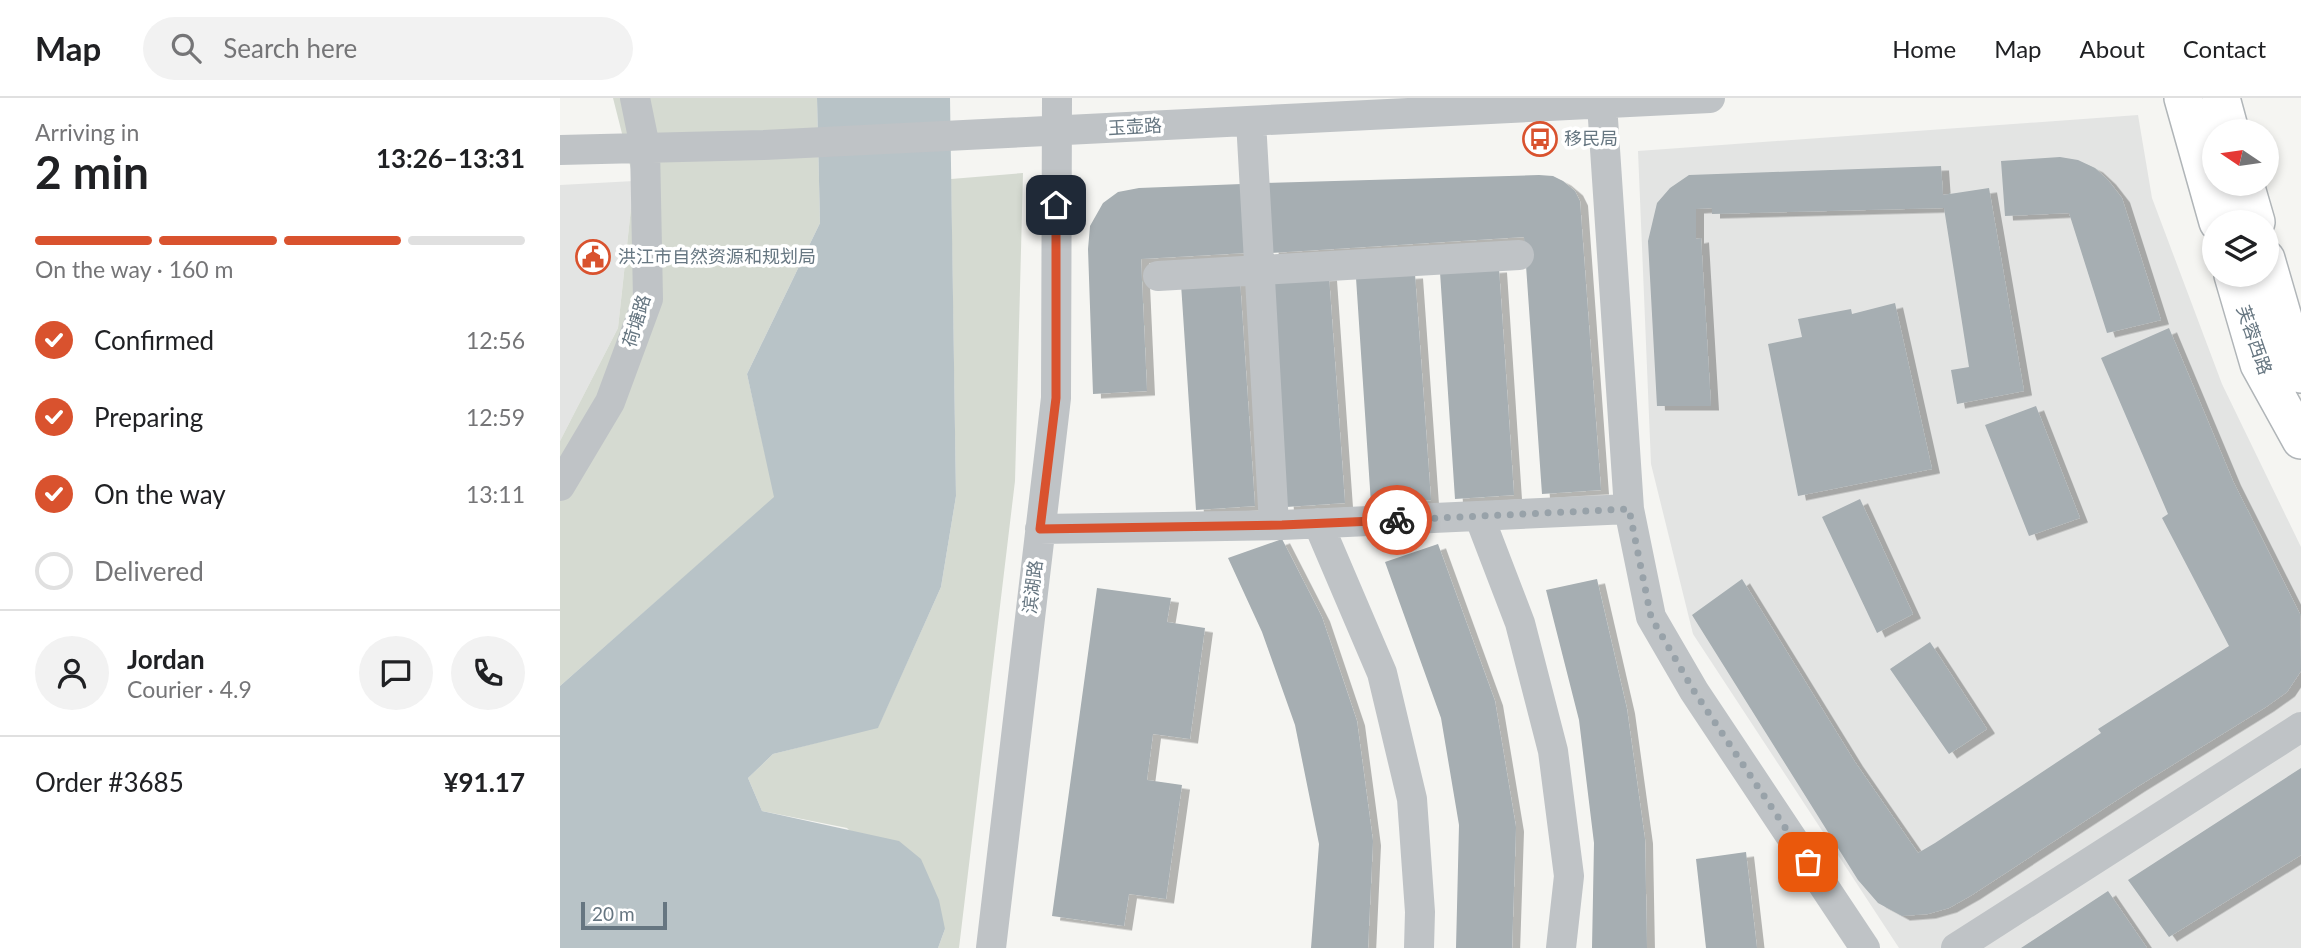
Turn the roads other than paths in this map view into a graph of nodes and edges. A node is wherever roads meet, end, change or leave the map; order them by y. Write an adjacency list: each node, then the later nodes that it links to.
1 (635, 98): 10 (street, 荷塘路)
2 (1057, 98): 9 (street, 滨湖路)
3 (1710, 98): 6 (street, 玉壶路)
4 (2183, 98): 12 (main road)
5 (2221, 98): 7 (main road)
6 (1602, 104): 8 (street, 玉壶路); 21 (street)
7 (2227, 119)
8 (1251, 121): 9 (street, 玉壶路); 14 (street)
9 (1056, 131): 10 (street, 玉壶路); 25 (street, 滨湖路)
10 (645, 147): 11 (street, 玉壶路); 20 (street, 荷塘路)
11 (560, 150)
12 (2215, 210)
13 (1519, 255): 14 (street)
14 (1260, 268): 15 (street); 24 (street)
15 (1158, 276)
16 (2236, 287): 19 (main road, 芙蓉西路)
17 (2274, 287): 18 (main road, 芙蓉西路)
18 (2301, 374)
19 (2301, 440)
20 (560, 486)
21 (1629, 509): 22 (street); 30 (street)
22 (1479, 516): 23 (street); 29 (street)
23 (1318, 523): 24 (street); 28 (street)
24 (1274, 525): 25 (street)
25 (1040, 529): 27 (street, 滨湖路)
26 (2301, 727): 31 (street)
27 (991, 948)
28 (1419, 948)
29 (1562, 948)
30 (1865, 948)
31 (1956, 948)

